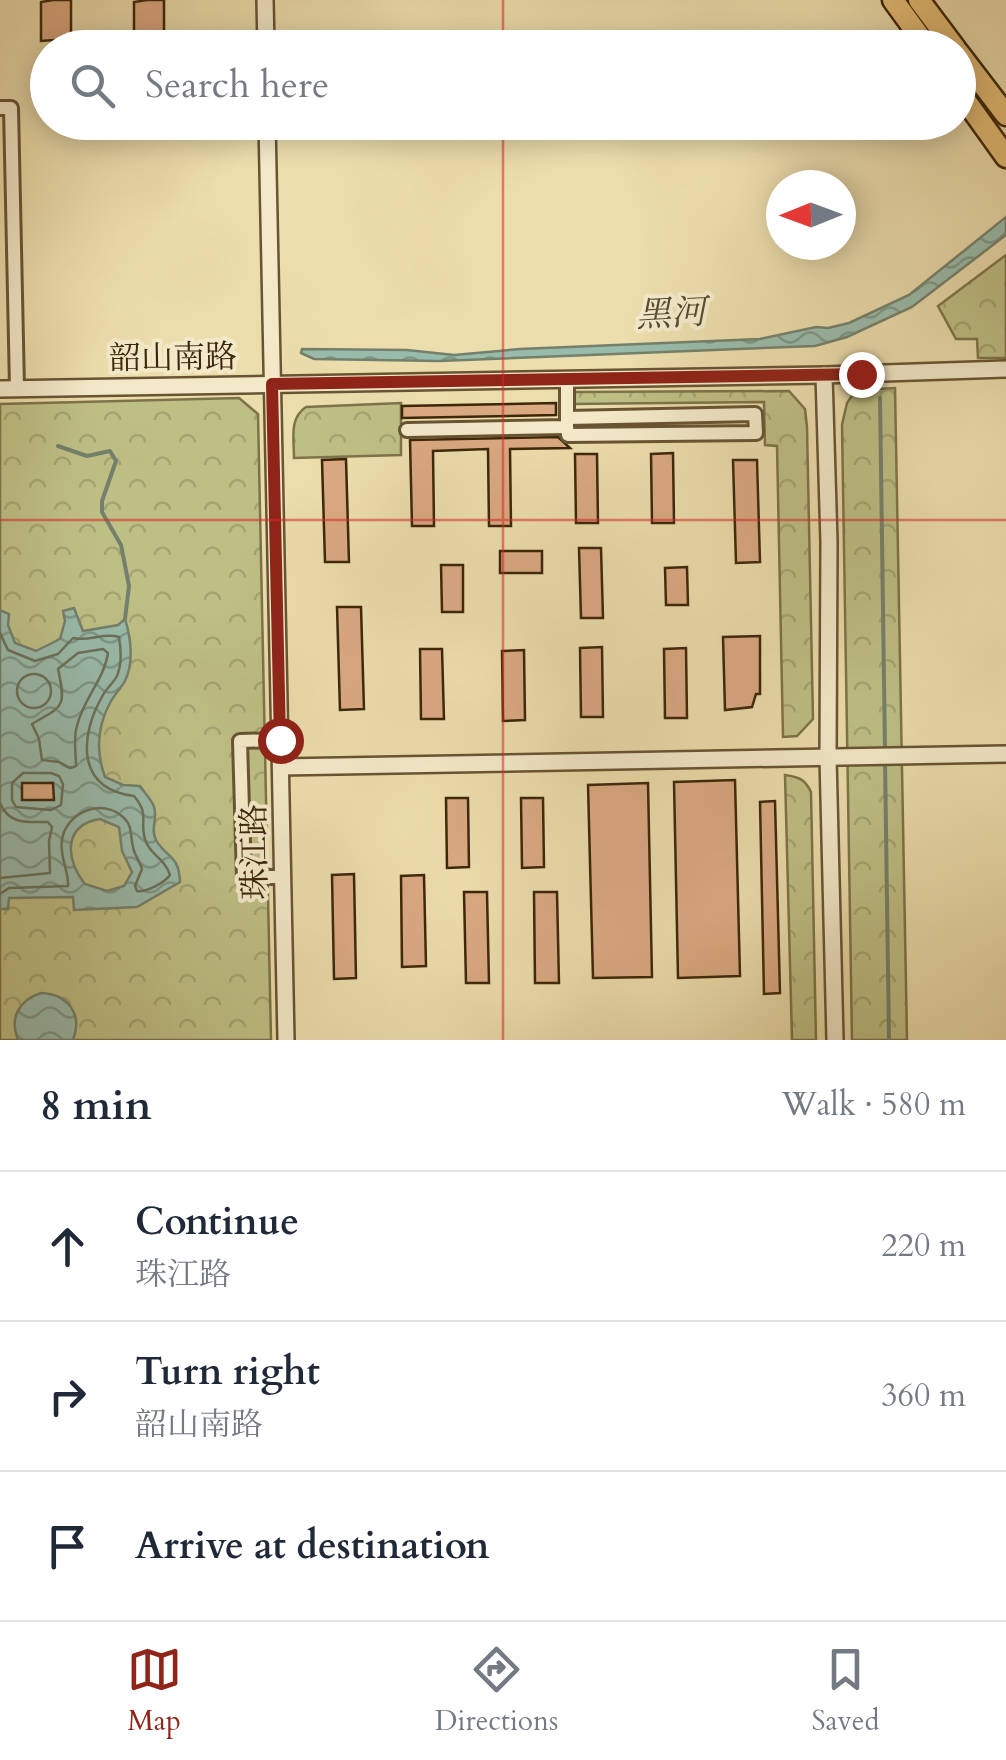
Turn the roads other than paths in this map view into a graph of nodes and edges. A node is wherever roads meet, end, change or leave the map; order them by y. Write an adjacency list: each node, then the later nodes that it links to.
1 (265, 0): 4 (street)
2 (892, 0): 5 (main road)
3 (918, 0): 6 (main road)
4 (266, 30)
5 (914, 30)
6 (941, 30)
7 (976, 75): 9 (main road)
8 (0, 108): 13 (street)
9 (1006, 114)
10 (976, 115): 12 (main road)
11 (267, 140): 17 (street, 珠江路)
12 (1006, 157)
13 (7, 211): 18 (street)
14 (1006, 368): 15 (street, 韶山南路)
15 (824, 375): 16 (street, 韶山南路); 23 (street)
16 (567, 380): 17 (street, 韶山南路); 19 (street)
17 (272, 384): 18 (street, 韶山南路); 21 (street, 珠江路)
18 (8, 388)
19 (567, 423): 19 (street); 20 (street)
20 (406, 430)
21 (280, 740): 24 (street, 珠江路); 25 (street)
22 (1006, 754): 23 (street)
23 (828, 757): 24 (street); 27 (street)
24 (281, 766): 25 (street, 珠江路)
25 (282, 876): 26 (street, 珠江路)
26 (286, 1040)
27 (835, 1040)

